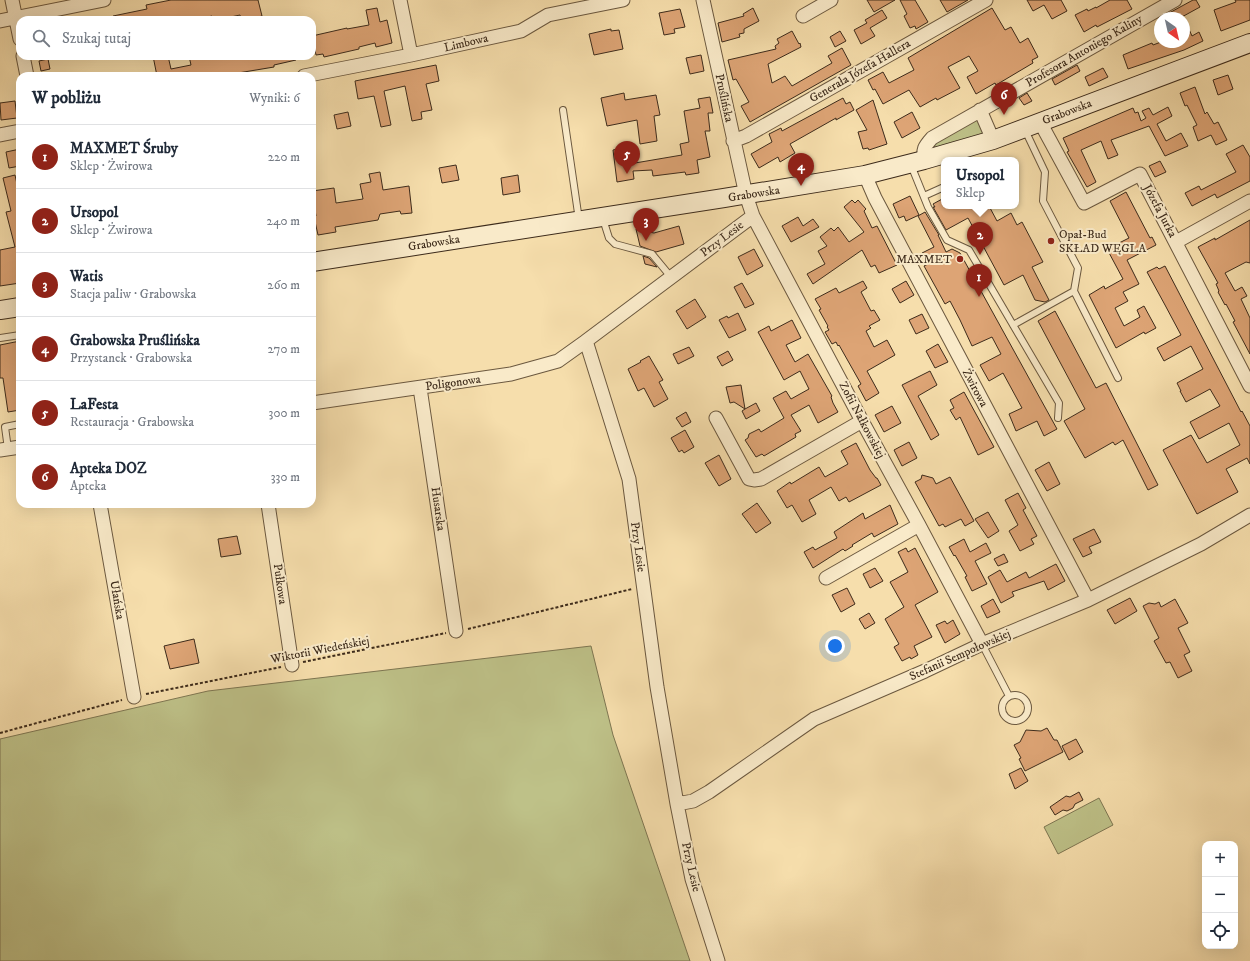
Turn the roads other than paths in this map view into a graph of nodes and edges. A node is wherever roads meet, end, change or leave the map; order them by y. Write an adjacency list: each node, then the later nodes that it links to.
1 (12, 0): 11 (street)
2 (104, 0): 9 (street)
3 (400, 0): 14 (street)
4 (623, 0): 14 (street, Limbowa)
5 (703, 0): 24 (street, Pruślińska)
6 (831, 0): 10 (street)
7 (986, 0): 24 (street, Generała Józefa Hallera)
8 (1175, 0): 19 (street, Profesora Antoniego Kaliny)
9 (26, 16)
10 (803, 16)
11 (16, 18): 12 (street)
12 (0, 21)
13 (1250, 43): 20 (street, Grabowska)
14 (411, 55): 17 (street, Limbowa)
15 (24, 60): 16 (street)
16 (26, 72)
17 (316, 74)
18 (563, 110): 33 (lane)
19 (980, 110): 23 (street); 25 (street, Profesora Antoniego Kaliny)
20 (1032, 125): 23 (street, Grabowska); 34 (street, Józefa Jurka); 37 (lane)
21 (16, 132): 22 (street)
22 (0, 135)
23 (993, 140): 25 (street, Grabowska)
24 (733, 141): 28 (street, Pruślińska)
25 (917, 162): 26 (street, Grabowska); 29 (lane)
26 (865, 175): 28 (street, Grabowska); 58 (street, Żwirowa)
27 (941, 188): 29 (lane)
28 (746, 195): 31 (street, Zofii Nałkowskiej); 32 (street, Grabowska)
29 (924, 196): 40 (lane)
30 (1250, 201): 34 (street)
31 (753, 216): 36 (street, Przy Lesie); 50 (street, Zofii Nałkowskiej)
32 (603, 217): 33 (street, Grabowska); 36 (lane)
33 (579, 221): 35 (street, Grabowska)
34 (1176, 242): 45 (street, Józefa Jurka)
35 (316, 261)
36 (671, 278): 43 (street, Przy Lesie)
37 (1074, 291): 40 (lane); 44 (lane)
38 (16, 308): 39 (street)
39 (0, 310)
40 (1013, 325): 49 (lane)
41 (16, 336): 42 (lane)
42 (0, 338)
43 (586, 341): 46 (street, Poligonowa); 64 (street, Przy Lesie)
44 (1118, 378)
45 (1250, 386)
46 (420, 388): 47 (street, Poligonowa); 59 (street, Husarska)
47 (316, 402)
48 (716, 418): 50 (street)
49 (1058, 418)
50 (862, 421): 56 (street, Zofii Nałkowskiej)
51 (16, 425): 52 (lane)
52 (9, 449)
53 (101, 508): 63 (street, Ułańska)
54 (269, 508): 61 (street, Pułkowa)
55 (1250, 515): 58 (street, Stefanii Sempołowskiej)
56 (919, 525): 57 (street); 60 (street, Zofii Nałkowskiej)
57 (826, 578)
58 (1088, 600): 60 (street, Stefanii Sempołowskiej)
59 (456, 631)
60 (982, 644): 62 (lane); 64 (street, Stefanii Sempołowskiej)
61 (292, 665)
62 (1009, 696): 62 (lane)
63 (134, 697)
64 (678, 804): 65 (street, Przy Lesie)
65 (718, 961)

